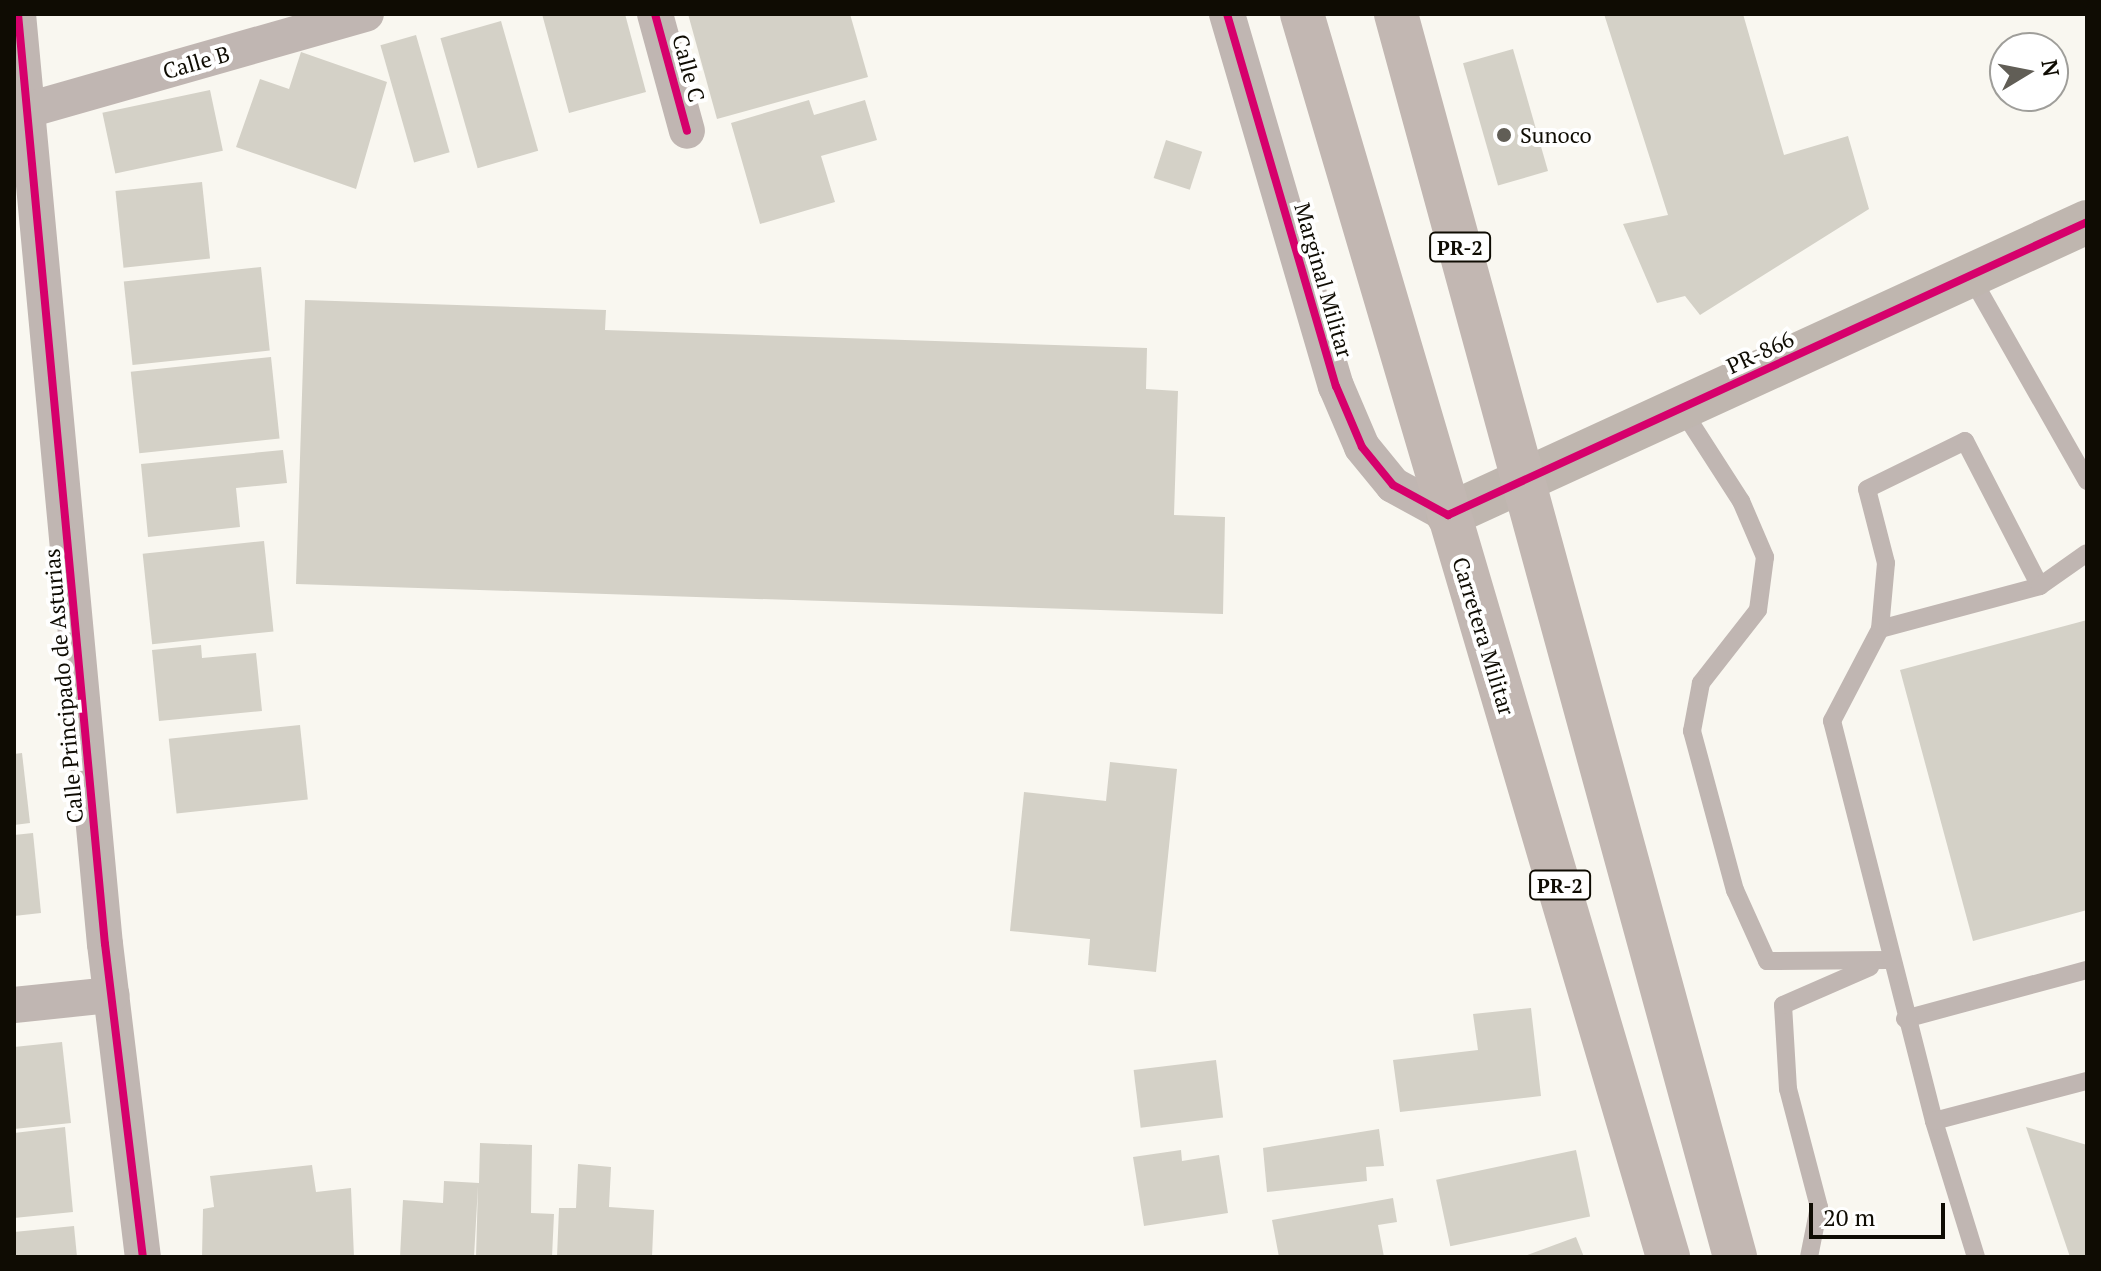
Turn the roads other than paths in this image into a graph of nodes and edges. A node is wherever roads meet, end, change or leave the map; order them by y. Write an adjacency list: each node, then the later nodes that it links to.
1 (18, 14): 7 (street, Calle Principado de Asturias)
2 (366, 14): 7 (street, Calle B)
3 (655, 14): 8 (street, Calle C)
4 (1227, 14): 14 (street, Marginal Militar)
5 (1302, 14): 14 (main road, Carretera Militar / PR-2)
6 (1396, 14): 12 (main road, PR-2)
7 (20, 112): 20 (street, Calle Principado de Asturias)
8 (687, 131)
9 (2087, 222): 10 (street, PR-866 / PR-866)
10 (1970, 275): 11 (street, PR-866 / PR-866); 13 (lane)
11 (1681, 408): 12 (street, PR-866 / PR-866); 18 (lane)
12 (1524, 481): 14 (street, PR-866 / PR-866); 27 (main road, PR-2)
13 (2087, 481)
14 (1448, 515): 26 (main road, Carretera Militar / PR-2)
15 (2087, 553): 16 (lane)
16 (2040, 586): 17 (lane); 17 (lane)
17 (1880, 629): 18 (lane)
18 (1887, 960): 22 (lane); 28 (lane)
19 (2087, 970): 22 (lane)
20 (111, 995): 21 (street); 25 (street, Calle Principado de Asturias)
21 (14, 1005)
22 (1905, 1019): 24 (lane)
23 (2087, 1081): 24 (lane)
24 (1934, 1121): 29 (lane)
25 (143, 1257)
26 (1668, 1257)
27 (1735, 1257)
28 (1809, 1257)
29 (1976, 1257)

